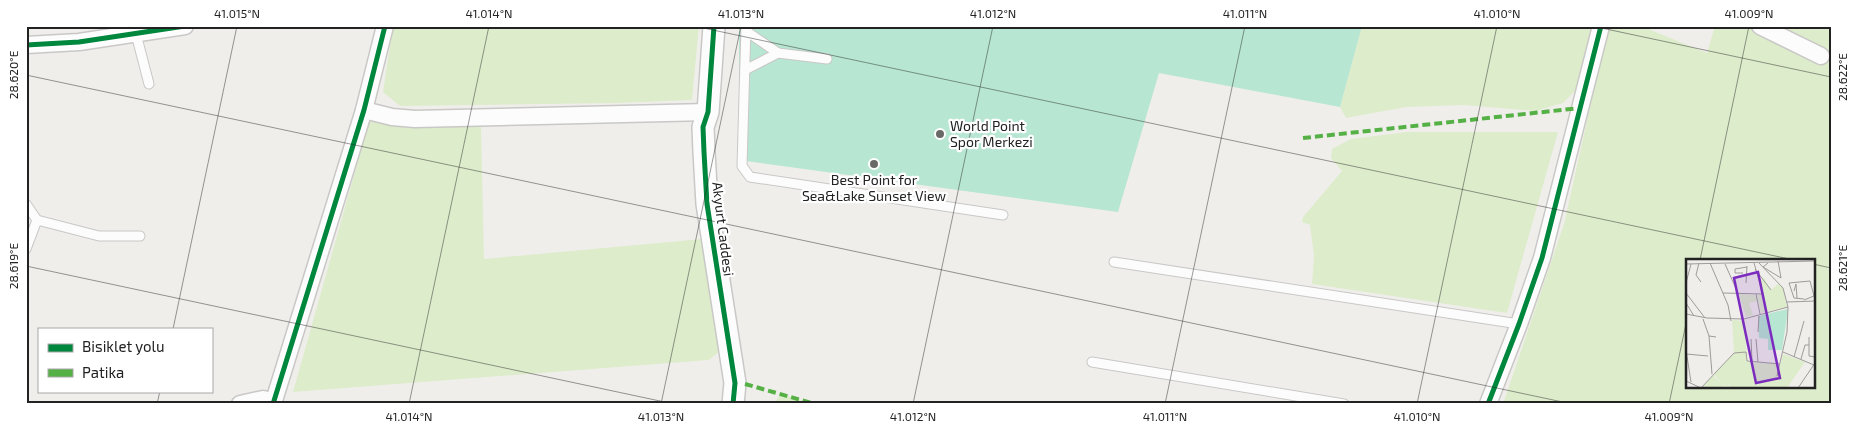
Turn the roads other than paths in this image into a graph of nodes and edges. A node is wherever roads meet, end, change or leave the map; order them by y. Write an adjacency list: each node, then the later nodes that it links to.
1 (185, 26): 7 (street)
2 (385, 26): 14 (street)
3 (714, 26): 15 (street, Akyurt Caddesi)
4 (1601, 26): 22 (street)
5 (1760, 26): 10 (street)
6 (746, 29): 9 (lane); 12 (lane)
7 (136, 34): 8 (street); 13 (lane)
8 (26, 45)
9 (778, 53): 11 (lane); 12 (lane)
10 (1821, 56)
11 (827, 58)
12 (745, 70): 17 (lane)
13 (149, 84)
14 (364, 110): 15 (street); 24 (street)
15 (708, 112): 26 (street, Akyurt Caddesi); 27 (street, Akyurt Caddesi)
16 (26, 204): 18 (lane)
17 (1003, 215)
18 (37, 220): 19 (lane); 20 (lane)
19 (140, 236)
20 (26, 249)
21 (1114, 262): 22 (lane)
22 (1519, 324): 29 (street)
23 (1092, 362): 28 (lane)
24 (273, 402): 25 (street)
25 (240, 404)
26 (733, 404)
27 (743, 404)
28 (1344, 404)
29 (1488, 404)

